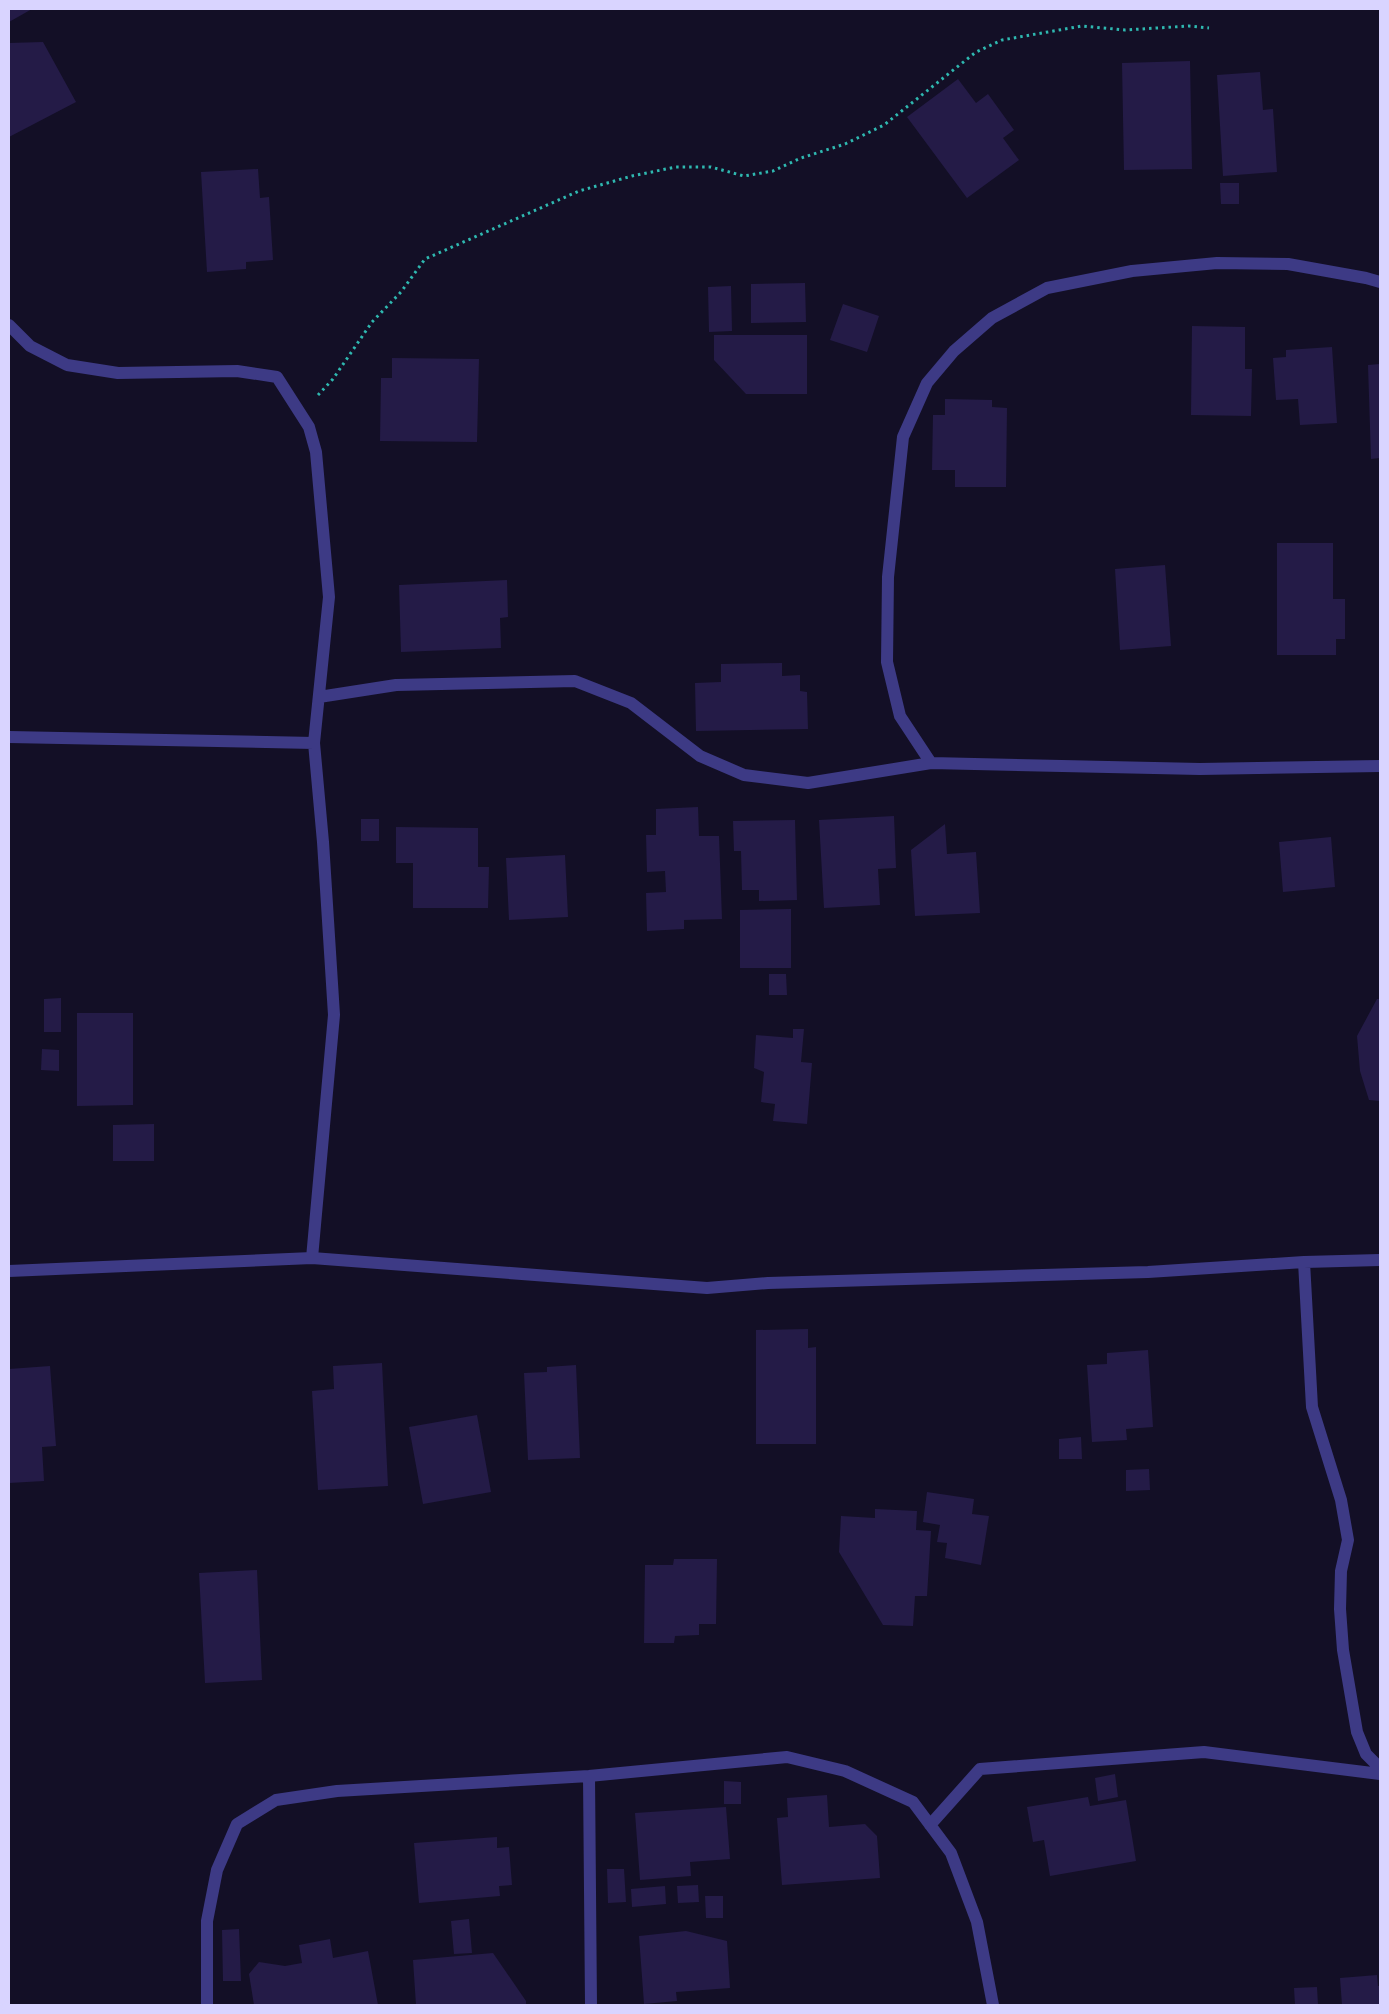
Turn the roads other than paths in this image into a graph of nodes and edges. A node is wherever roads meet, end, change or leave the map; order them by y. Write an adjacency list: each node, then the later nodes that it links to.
1 (1380, 282): 6 (street)
2 (9, 325): 3 (street)
3 (319, 697): 5 (street); 6 (street)
4 (9, 737): 5 (street)
5 (314, 743): 8 (street)
6 (931, 763): 7 (street)
7 (1380, 766)
8 (312, 1258): 10 (street); 11 (street)
9 (1380, 1260): 10 (street)
10 (1304, 1262): 12 (street)
11 (9, 1271)
12 (1380, 1768)
13 (1380, 1774): 15 (street)
14 (589, 1776): 15 (street); 16 (street); 17 (street)
15 (930, 1825): 18 (street)
16 (207, 2005)
17 (592, 2005)
18 (993, 2005)

